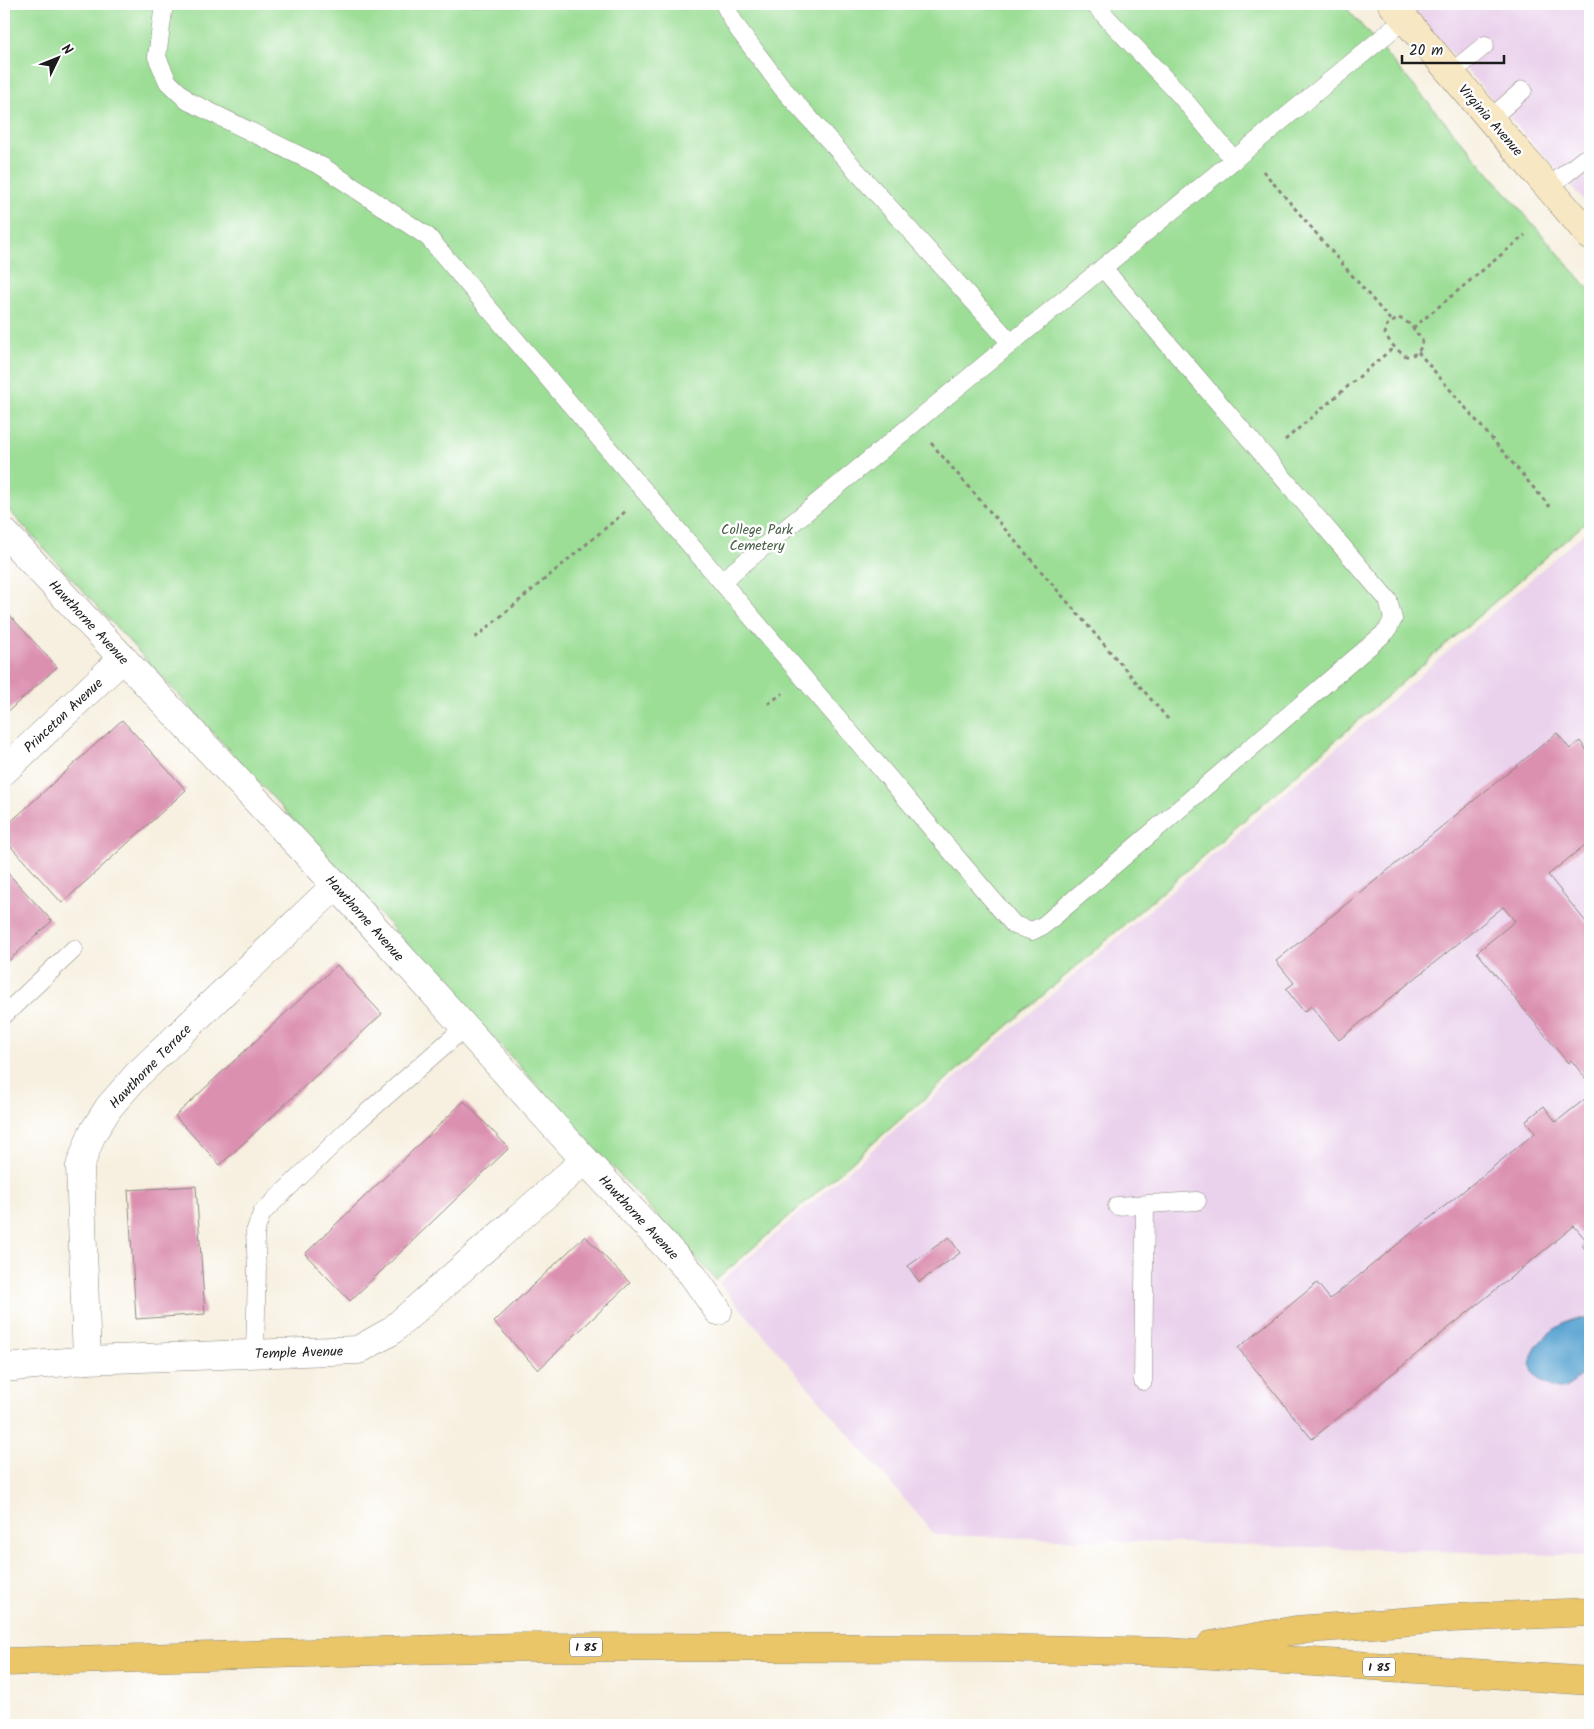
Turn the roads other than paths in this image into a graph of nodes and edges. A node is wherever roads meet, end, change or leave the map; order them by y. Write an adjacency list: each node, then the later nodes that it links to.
1 (164, 4): 16 (lane)
2 (724, 4): 14 (lane)
3 (1094, 4): 9 (lane)
4 (1399, 12): 6 (main road, Virginia Avenue); 9 (lane)
5 (1485, 45): 6 (lane)
6 (1452, 73): 8 (main road, Virginia Avenue)
7 (1523, 90): 8 (lane)
8 (1490, 119): 11 (main road, Virginia Avenue)
9 (1239, 156): 13 (lane)
10 (1584, 159): 11 (lane)
11 (1549, 187): 12 (main road, Virginia Avenue)
12 (1590, 236)
13 (1103, 268): 14 (lane); 16 (lane)
14 (1012, 343): 16 (lane)
15 (4, 532): 17 (street, Hawthorne Avenue)
16 (722, 581)
17 (123, 658): 18 (street, Princeton Avenue); 19 (street, Hawthorne Avenue)
18 (4, 771)
19 (336, 885): 22 (street, Hawthorne Avenue); 29 (street, Hawthorne Terrace)
20 (74, 949): 21 (lane)
21 (4, 1015)
22 (465, 1028): 23 (street, Hawthorne Avenue); 28 (lane)
23 (586, 1160): 27 (street, Hawthorne Avenue); 28 (street, Temple Avenue)
24 (1197, 1201): 25 (lane)
25 (1145, 1205): 26 (lane); 31 (lane)
26 (1118, 1206)
27 (718, 1311)
28 (255, 1354): 29 (street, Temple Avenue)
29 (87, 1360): 30 (street, Temple Avenue)
30 (4, 1368)
31 (1143, 1381)
32 (1590, 1612): 33 (highway)
33 (1168, 1652): 34 (highway, I 85); 35 (highway, I 85)
34 (4, 1662)
35 (1590, 1681)

